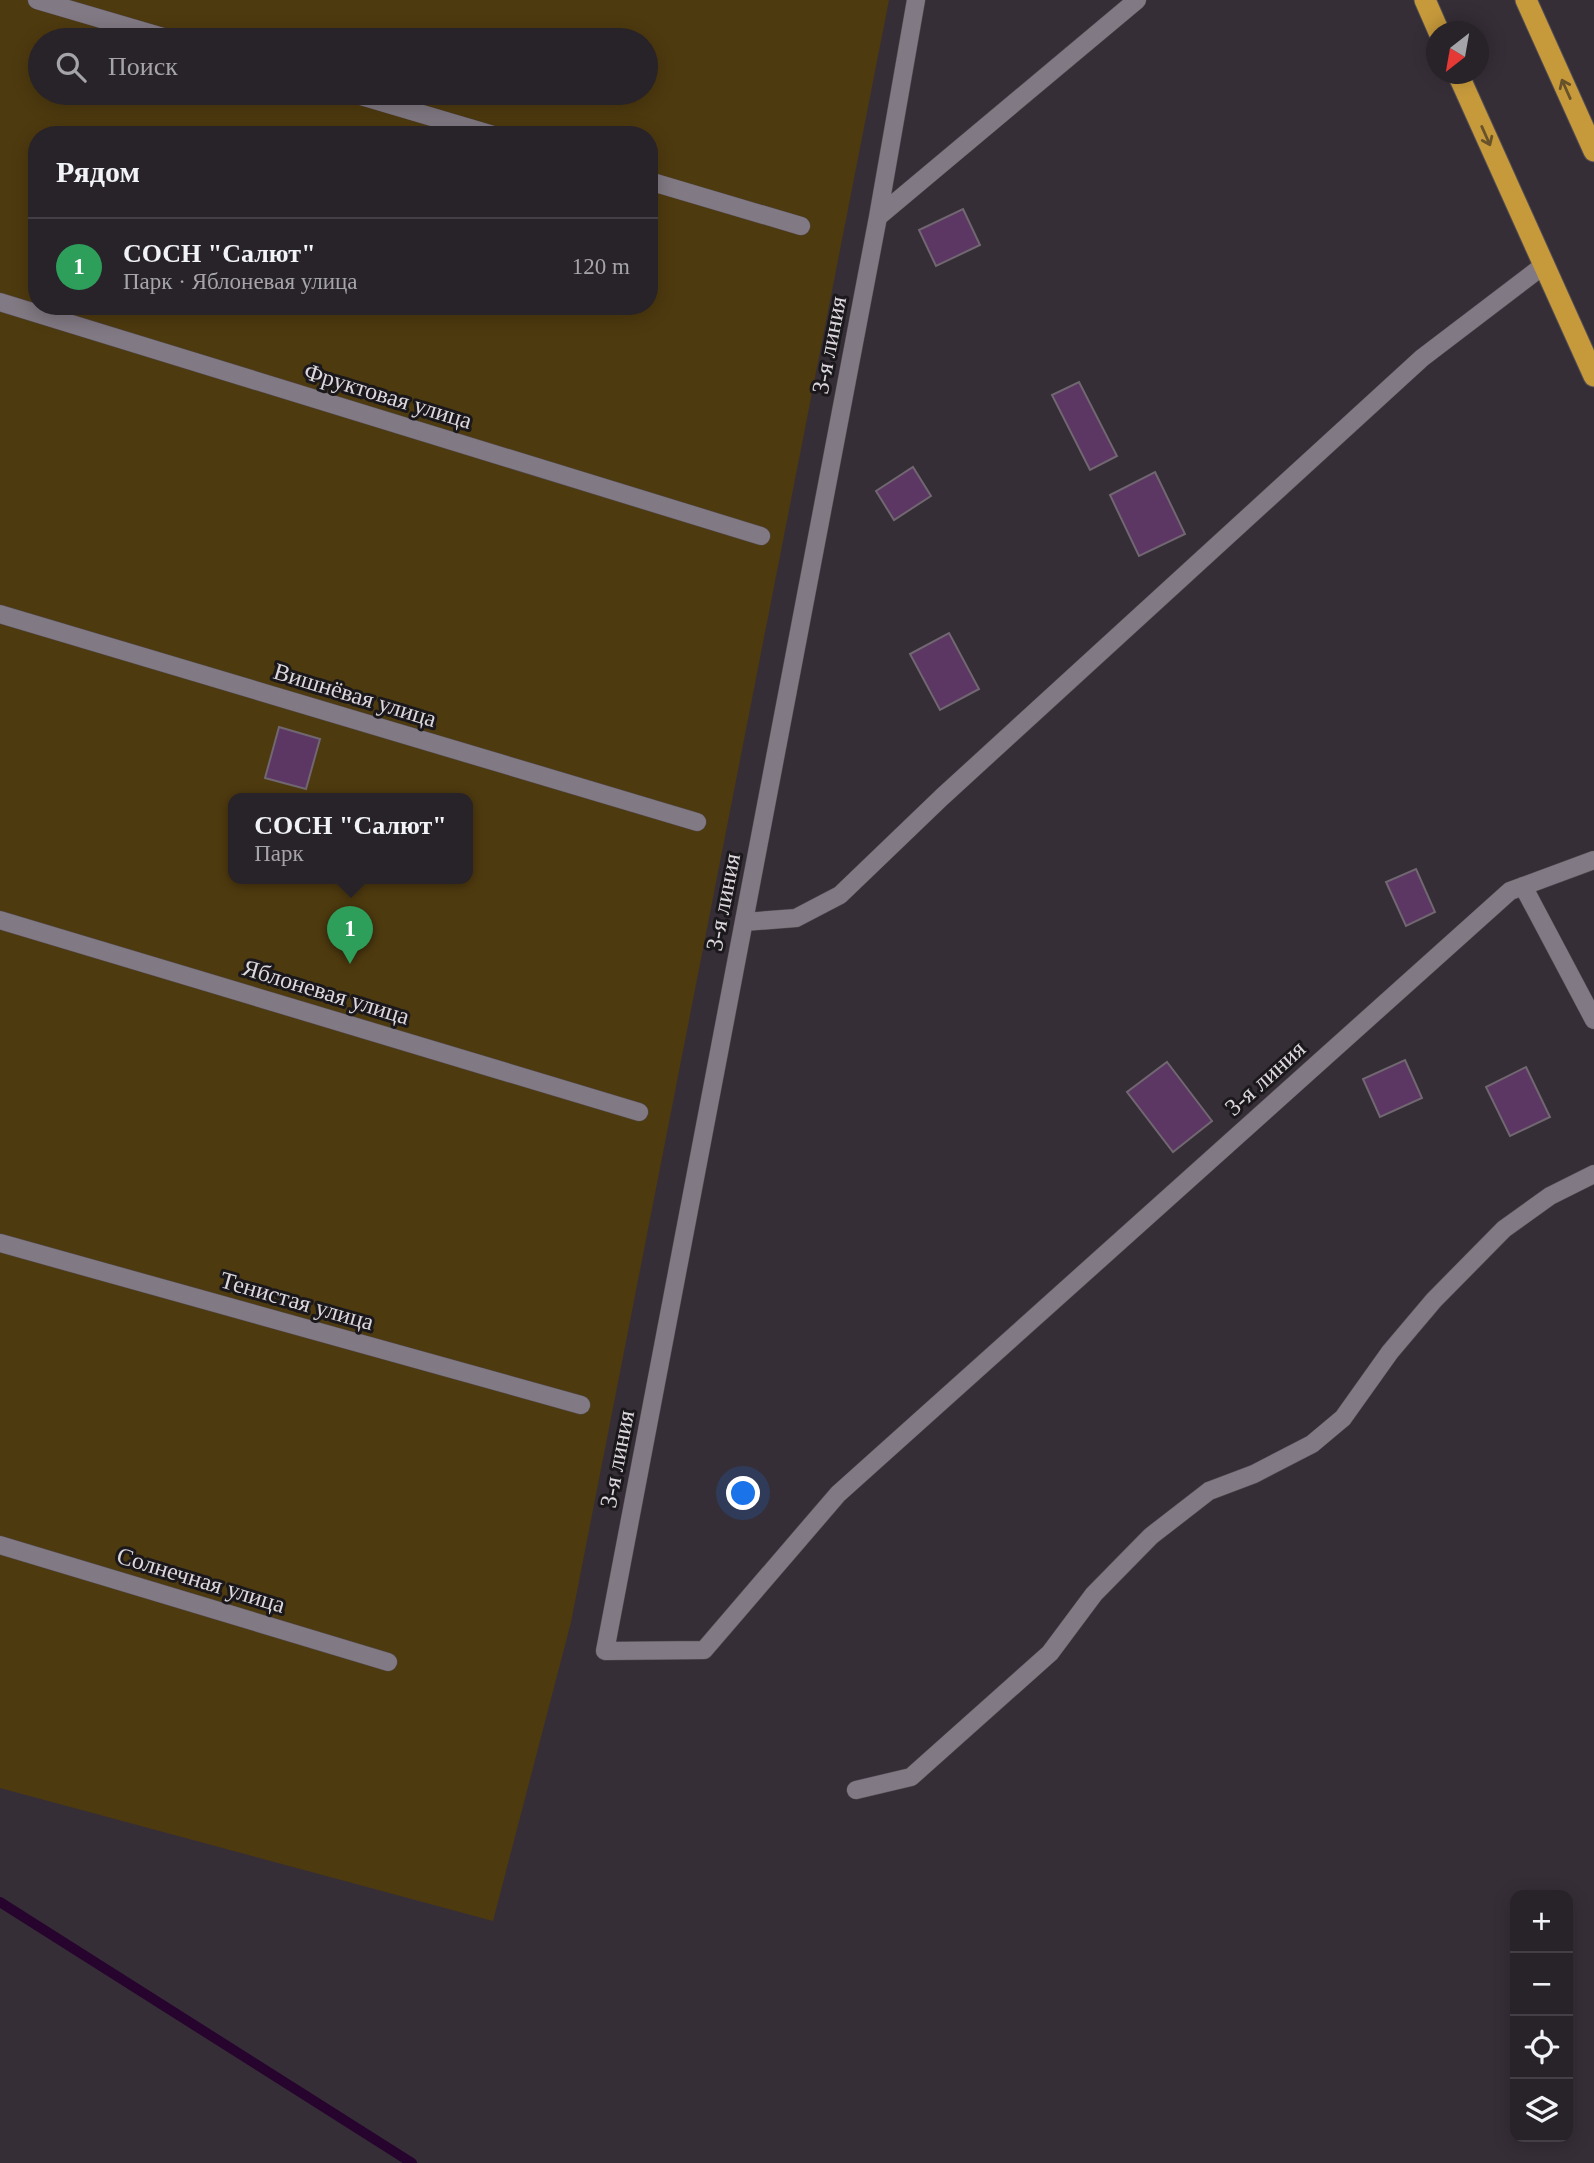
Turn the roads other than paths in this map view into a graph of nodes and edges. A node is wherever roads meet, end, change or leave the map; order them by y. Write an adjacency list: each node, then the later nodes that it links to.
1 (37, 0): 7 (street)
2 (916, 0): 13 (street, 3-я линия)
3 (1137, 0): 13 (street)
4 (1425, 0): 6 (highway)
5 (1526, 0): 11 (highway, one-way to 5)
6 (1434, 21)
7 (132, 28)
8 (1463, 84): 15 (highway, one-way to 15)
9 (392, 105): 10 (street)
10 (463, 126)
11 (1594, 151)
12 (658, 184): 14 (street)
13 (878, 217): 26 (street, 3-я линия)
14 (801, 226)
15 (1544, 265): 19 (highway); 26 (street)
16 (0, 302): 17 (street, Фруктовая улица)
17 (28, 311)
18 (42, 315): 20 (street, Фруктовая улица)
19 (1594, 376)
20 (761, 536)
21 (0, 614): 22 (street, Вишнёвая улица)
22 (697, 822)
23 (1594, 860): 24 (street, 3-я линия)
24 (1522, 886): 26 (street, 3-я линия); 27 (street)
25 (0, 920): 28 (street, Яблоневая улица)
26 (744, 922)
27 (1594, 1020)
28 (639, 1112)
29 (1594, 1174): 34 (street)
30 (0, 1243): 31 (street, Тенистая улица)
31 (581, 1405)
32 (0, 1545): 33 (street, Солнечная улица)
33 (387, 1662)
34 (856, 1790)

